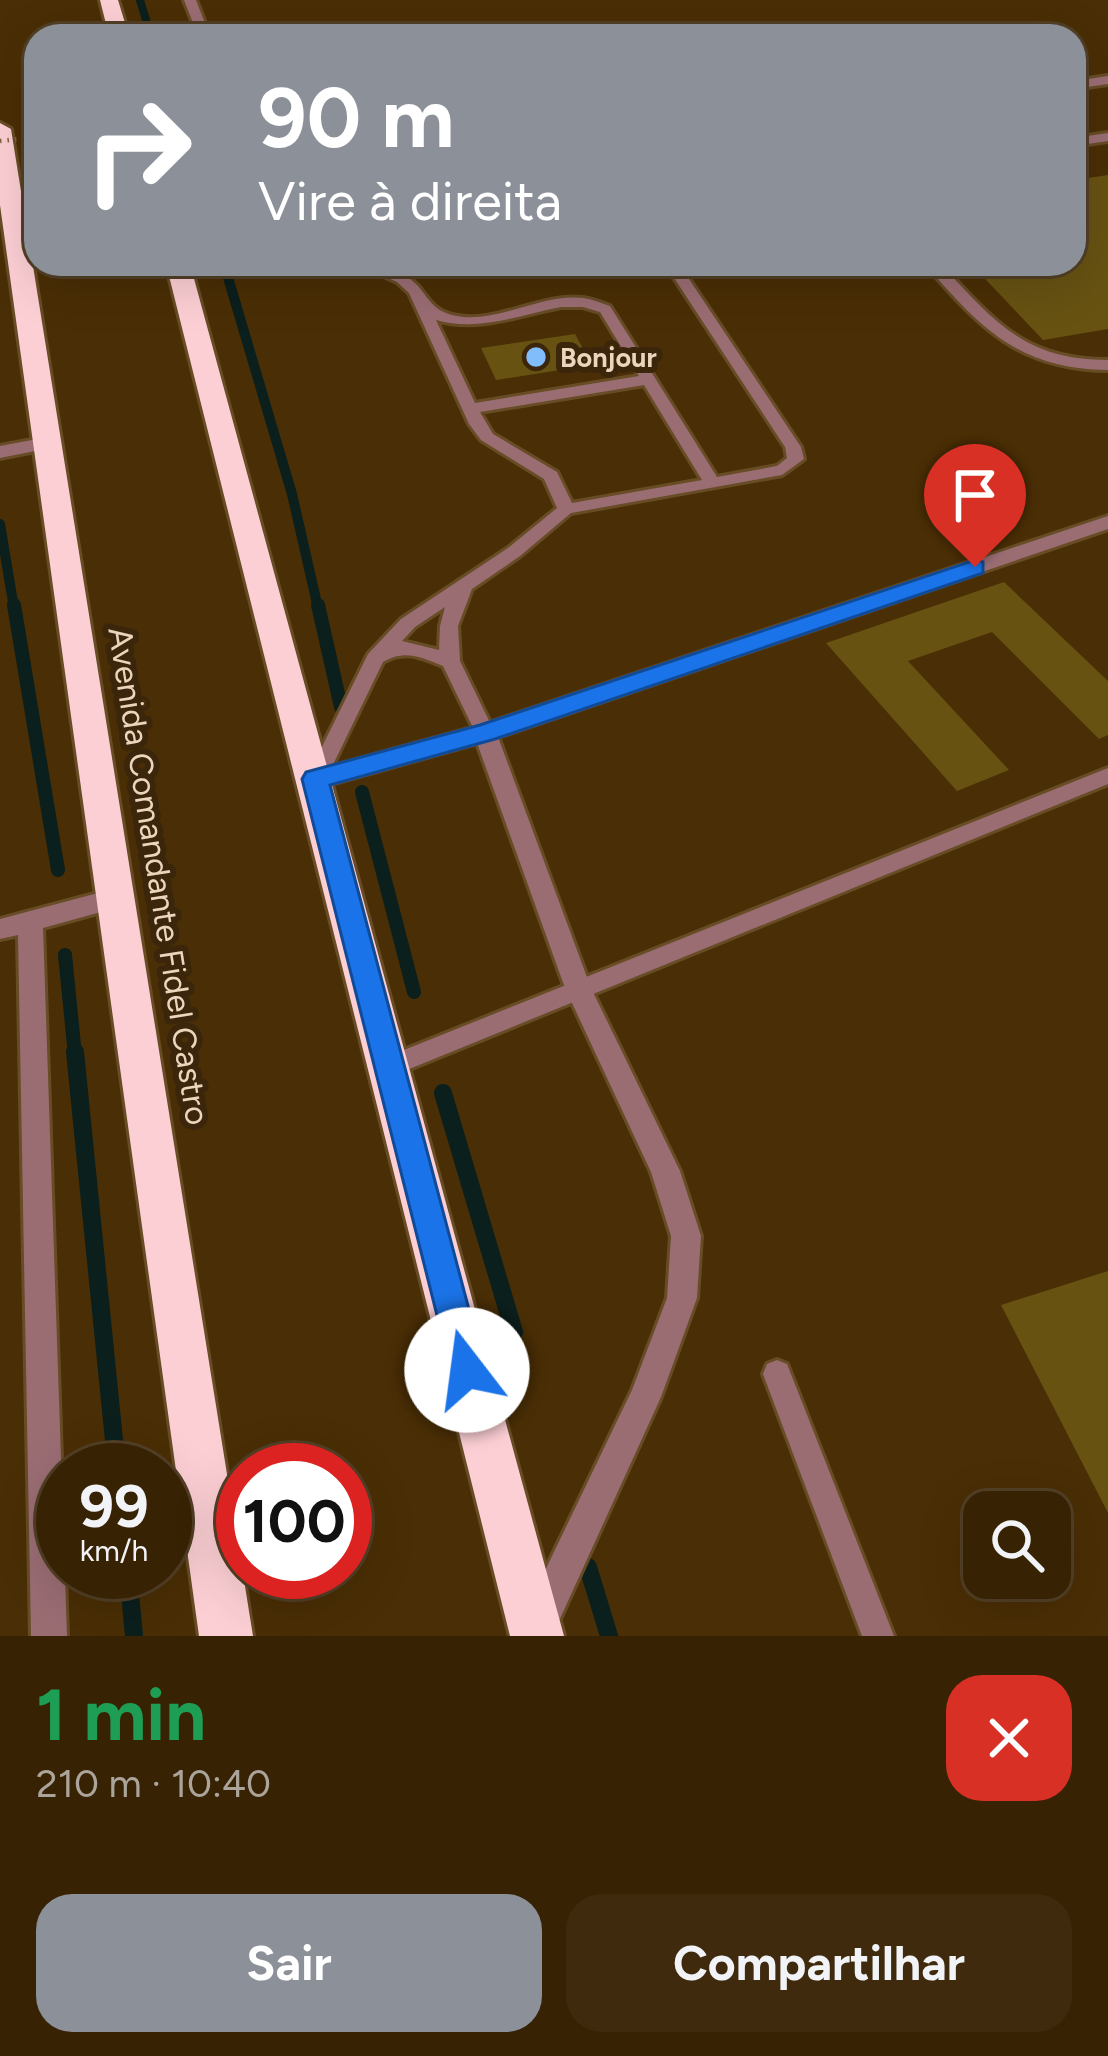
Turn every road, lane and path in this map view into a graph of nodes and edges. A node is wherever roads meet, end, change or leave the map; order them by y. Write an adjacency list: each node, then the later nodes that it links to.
1 (0, 129): 2 (highway, Avenida Comandante Fidel Castro)
2 (6, 201): 11 (highway, Avenida Comandante Fidel Castro)
3 (181, 276): 21 (highway)
4 (394, 276): 7 (lane)
5 (680, 276): 13 (lane)
6 (944, 276): 8 (lane)
7 (423, 306): 9 (lane); 10 (lane)
8 (1108, 364)
9 (650, 380): 10 (lane); 13 (lane)
10 (471, 409): 14 (lane)
11 (48, 443): 12 (street); 22 (highway, Avenida Comandante Fidel Castro)
12 (0, 452)
13 (713, 484): 14 (lane)
14 (566, 509): 16 (lane)
15 (1108, 522): 19 (street)
16 (465, 583): 17 (lane); 18 (lane)
17 (375, 658): 18 (lane); 21 (lane)
18 (447, 661): 19 (lane)
19 (485, 733): 21 (street); 24 (street)
20 (1108, 776): 24 (lane)
21 (316, 779): 25 (highway)
22 (117, 898): 23 (street); 29 (highway, Avenida Comandante Fidel Castro)
23 (15, 926): 28 (street)
24 (578, 988): 25 (lane); 27 (street)
25 (388, 1067): 27 (highway)
26 (777, 1374): 30 (lane)
27 (536, 1633)
28 (49, 1636)
29 (226, 1636)
30 (878, 1636)

